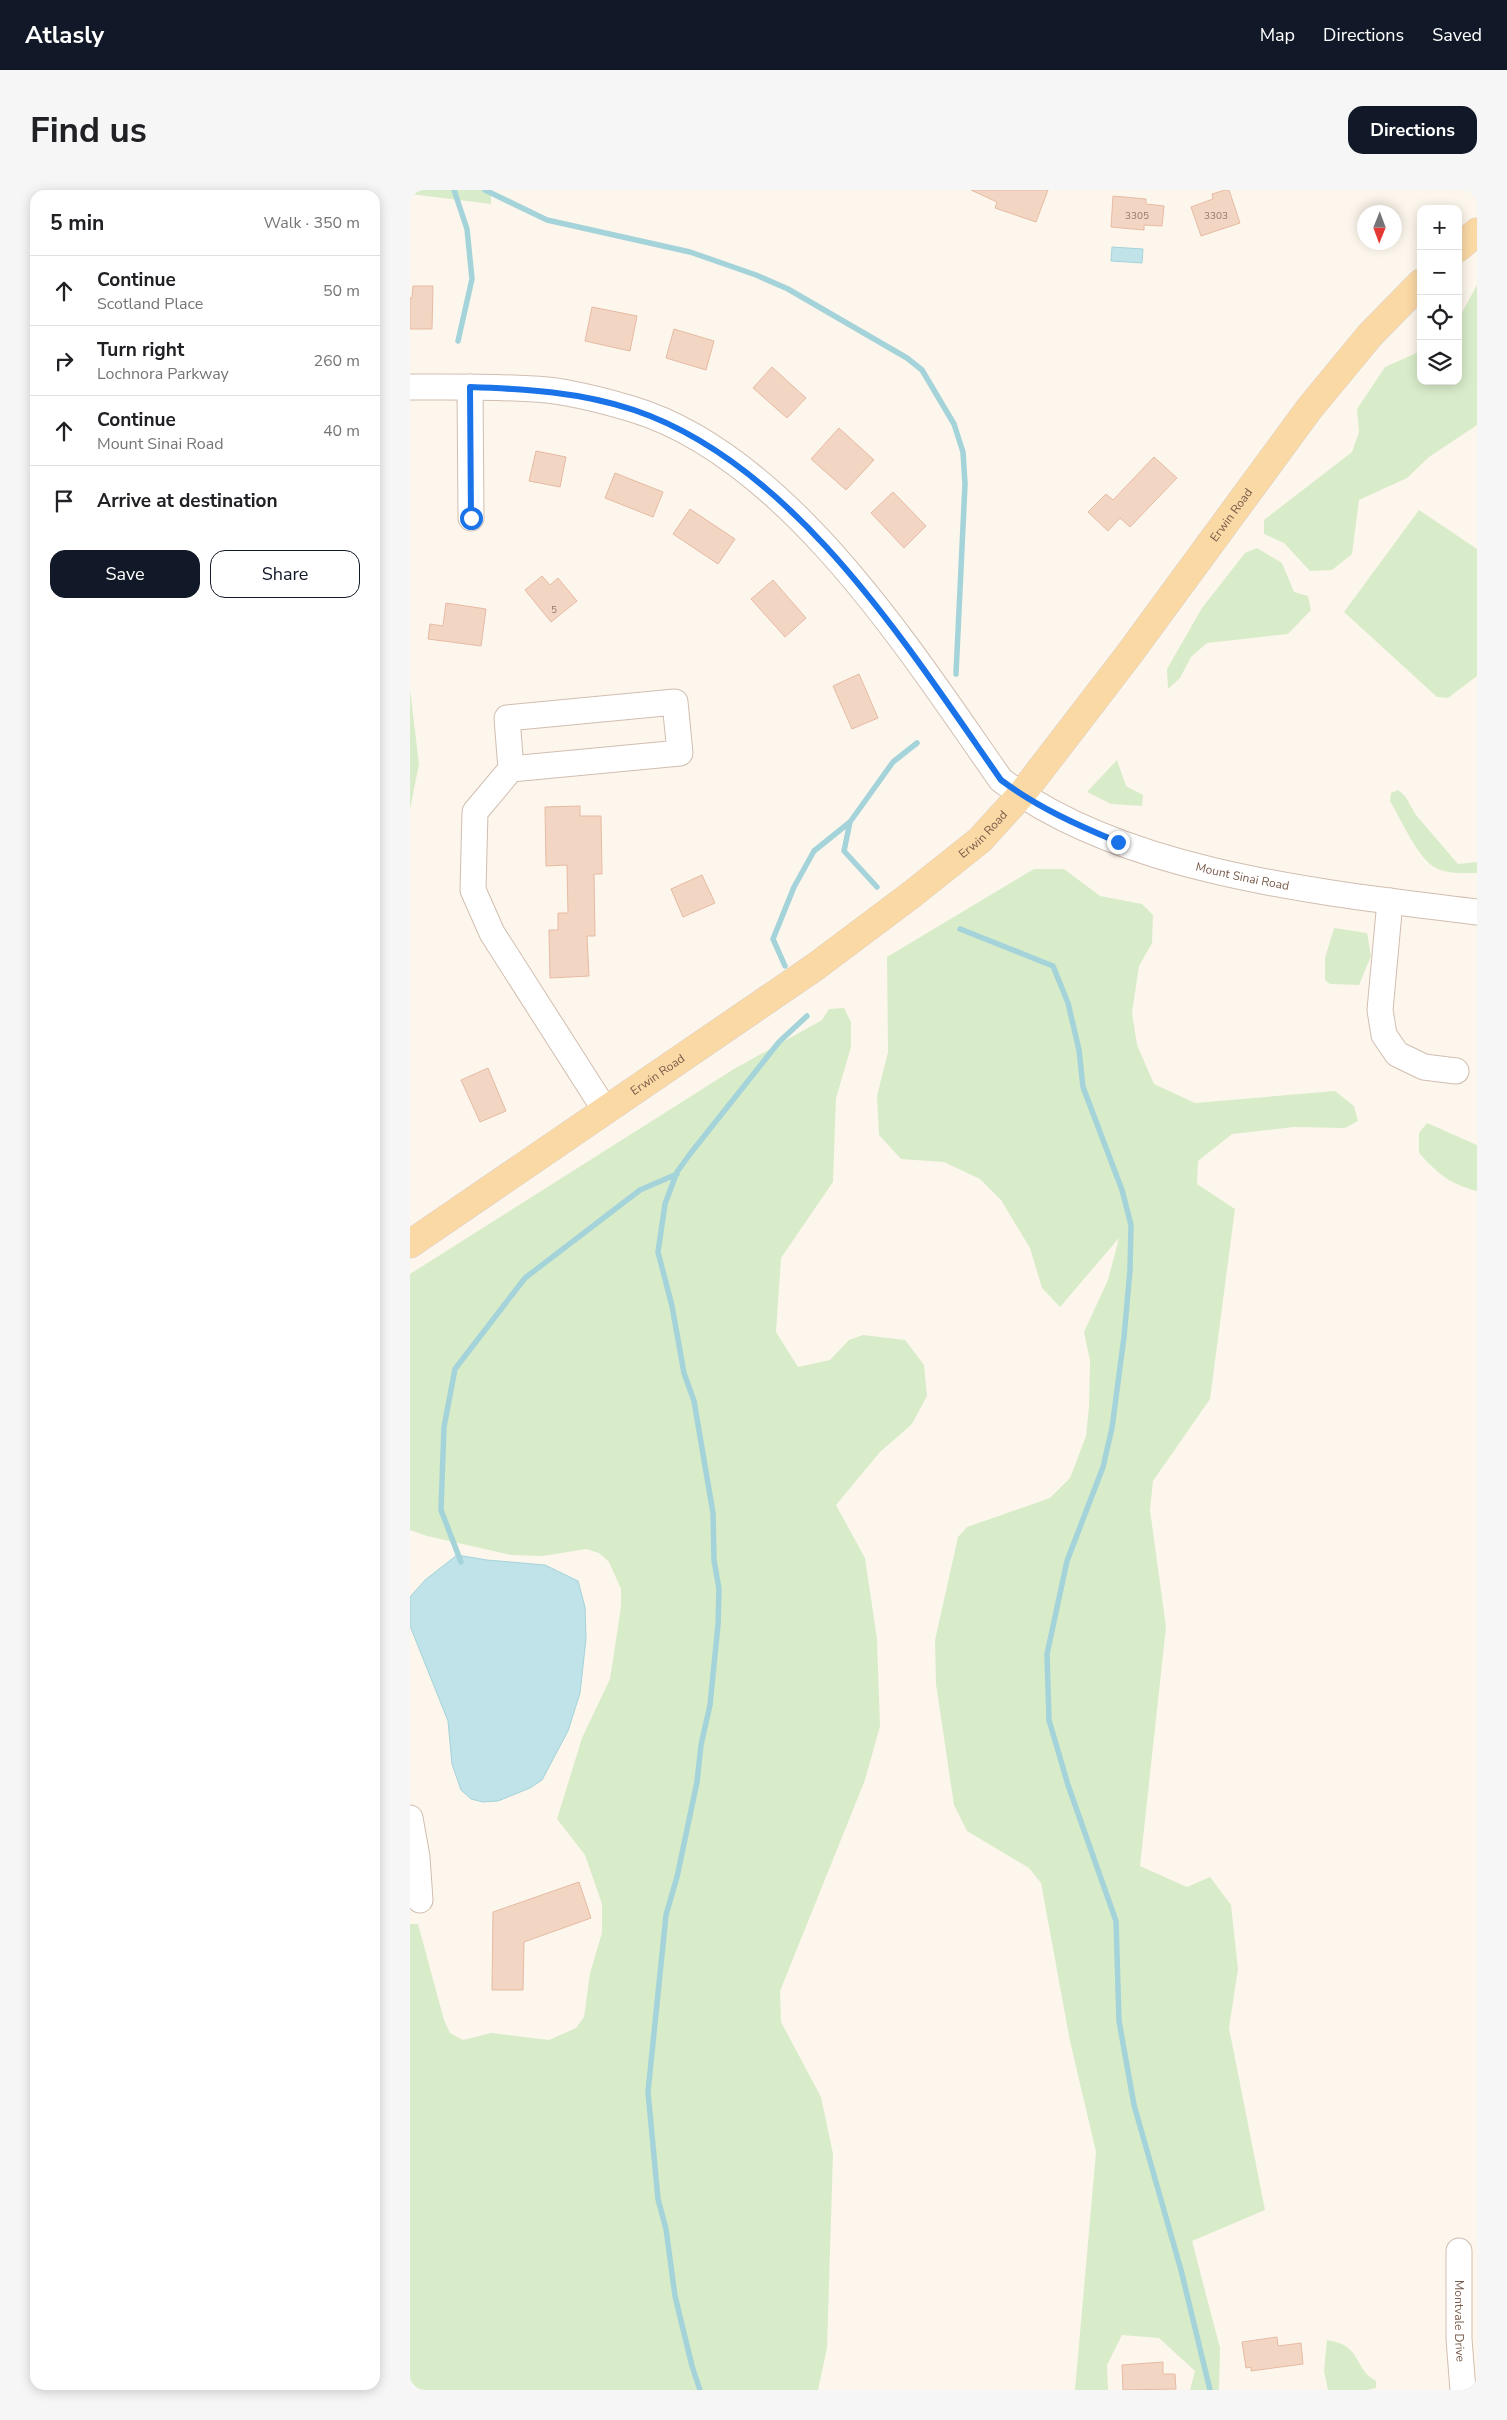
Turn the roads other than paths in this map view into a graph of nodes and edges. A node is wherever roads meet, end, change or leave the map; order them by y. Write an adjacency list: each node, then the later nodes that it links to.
1 (1477, 232): 2 (main road)
2 (1462, 245)
3 (1417, 287): 8 (main road, Erwin Road)
4 (410, 387): 5 (street, Mount Sinai Road)
5 (470, 387): 6 (street); 8 (street, Mount Sinai Road)
6 (471, 518)
7 (511, 769): 7 (street); 12 (street)
8 (1022, 795): 9 (street, Mount Sinai Road); 12 (main road, Erwin Road)
9 (1390, 901): 10 (street, Mount Sinai Road); 11 (street)
10 (1477, 912)
11 (1456, 1071)
12 (605, 1110): 13 (main road, Erwin Road)
13 (410, 1244)
14 (410, 1818): 15 (street)
15 (420, 1900)
16 (1459, 2251): 17 (street, Montvale Drive)
17 (1462, 2390)

